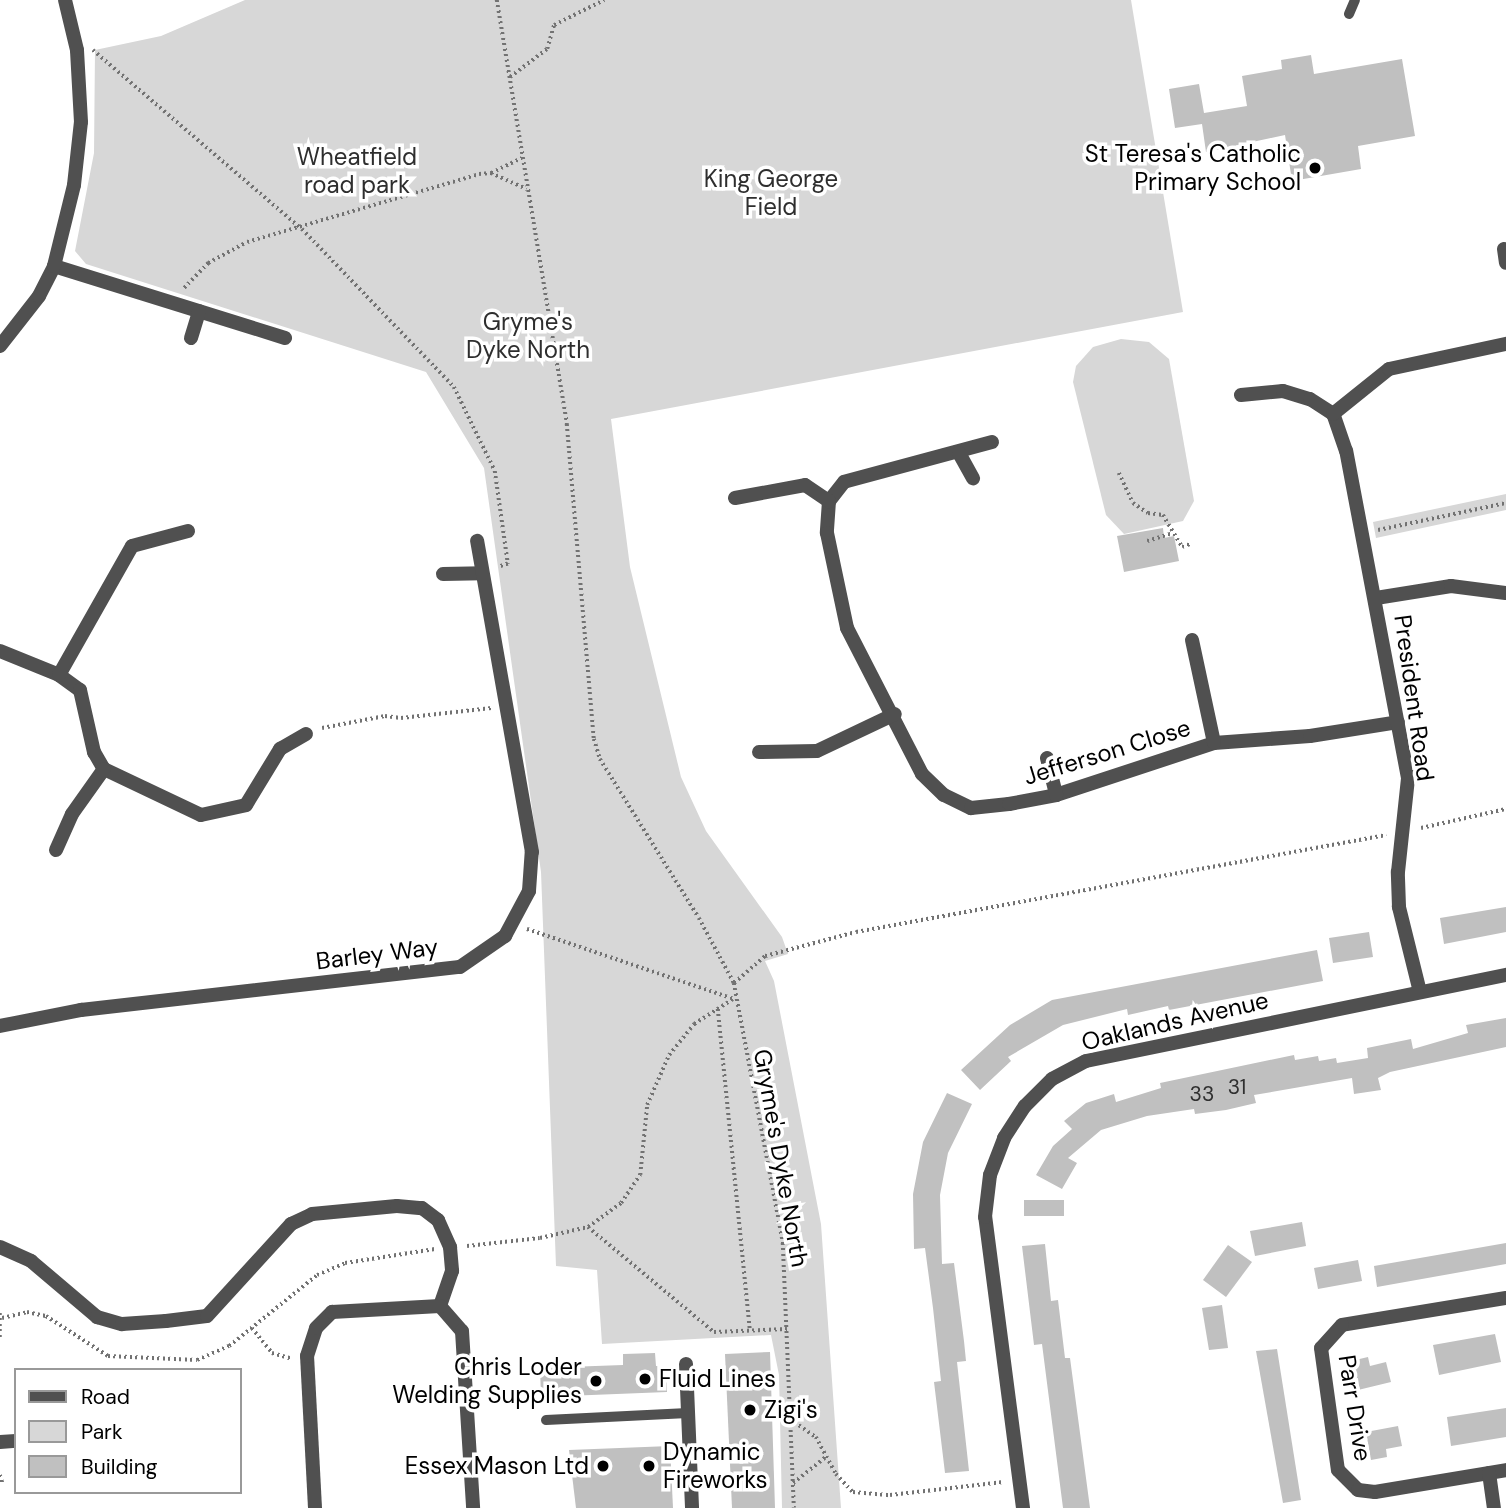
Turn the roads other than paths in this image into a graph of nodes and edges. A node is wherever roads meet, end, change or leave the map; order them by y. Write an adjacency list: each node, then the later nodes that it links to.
1 (65, 0): 4 (street)
2 (1355, 0): 3 (lane)
3 (1349, 14)
4 (54, 266): 5 (street); 9 (street)
5 (199, 311): 6 (street); 7 (street)
6 (191, 338)
7 (285, 338)
8 (1506, 344): 11 (street)
9 (0, 346)
10 (1241, 395): 11 (street)
11 (1333, 414): 22 (street, President Road)
12 (992, 442): 13 (street)
13 (958, 453): 14 (street); 16 (street)
14 (973, 478)
15 (735, 498): 16 (street)
16 (829, 501): 26 (street, Jefferson Close)
17 (187, 531): 25 (street)
18 (477, 541): 19 (street, Barley Way)
19 (482, 573): 20 (street); 37 (street, Barley Way)
20 (443, 574)
21 (1506, 593): 22 (street)
22 (1376, 598): 27 (street, President Road)
23 (1192, 640): 29 (street)
24 (0, 651): 25 (street)
25 (59, 675): 32 (street)
26 (895, 714): 30 (street); 33 (street, Jefferson Close)
27 (1398, 722): 29 (street, Jefferson Close); 36 (street, President Road)
28 (306, 734): 32 (street)
29 (1214, 743): 33 (street, Jefferson Close)
30 (759, 752)
31 (1047, 758): 33 (street)
32 (104, 769): 34 (street)
33 (1056, 795)
34 (56, 850)
35 (1506, 975): 36 (street, Oaklands Avenue)
36 (1420, 992): 49 (street, Oaklands Avenue)
37 (0, 1026)
38 (0, 1247): 40 (street)
39 (1506, 1298): 45 (street, Parr Drive)
40 (440, 1306): 46 (street); 47 (street)
41 (686, 1364): 42 (street)
42 (688, 1413): 43 (lane); 48 (street)
43 (546, 1420)
44 (1506, 1470): 45 (street, Parr Drive)
45 (1489, 1474): 50 (street)
46 (315, 1508)
47 (473, 1508)
48 (692, 1508)
49 (1023, 1508)
50 (1494, 1508)

